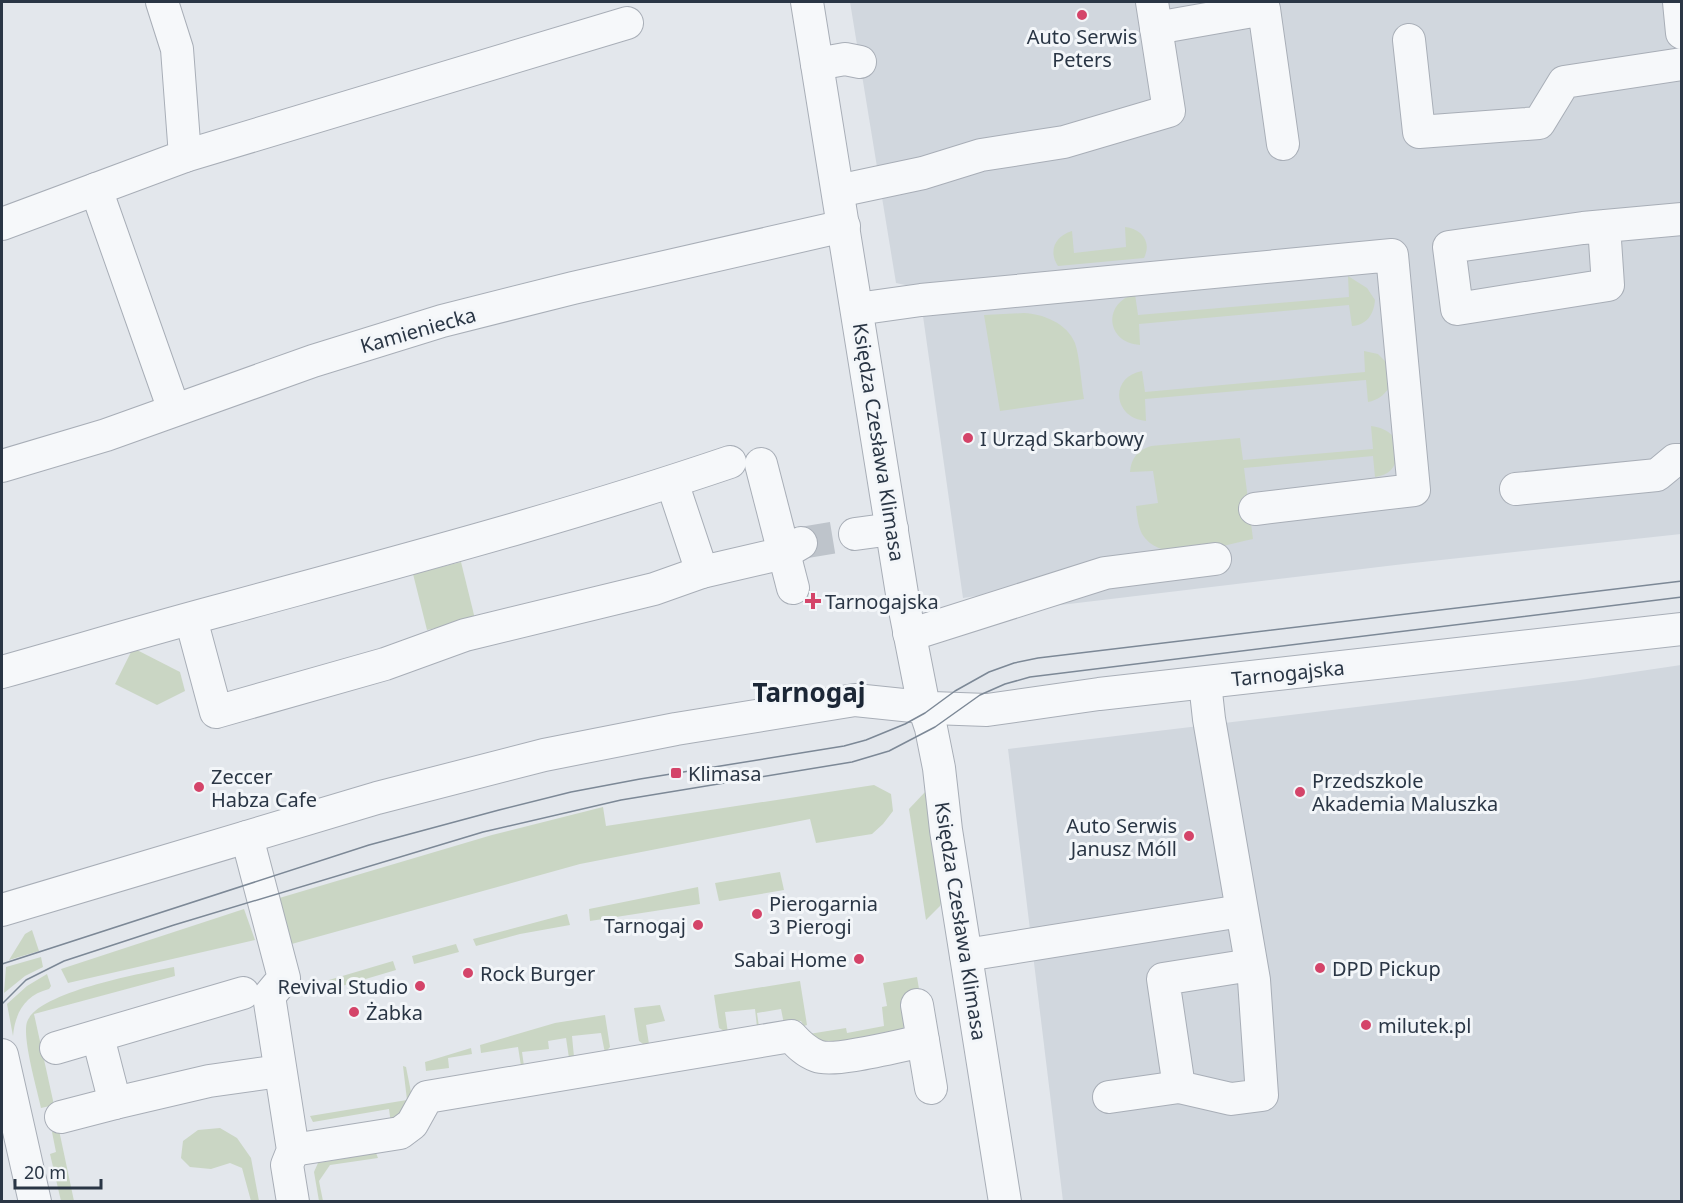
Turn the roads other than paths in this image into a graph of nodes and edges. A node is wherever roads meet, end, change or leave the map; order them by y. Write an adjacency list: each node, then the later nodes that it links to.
1 (162, 2): 12 (street)
2 (807, 2): 9 (street, Księdza Czesława Klimasa)
3 (1679, 2): 6 (street)
4 (1154, 15): 11 (street); 14 (street)
5 (627, 23): 12 (street)
6 (1682, 33)
7 (1409, 40): 10 (street)
8 (860, 62): 9 (street)
9 (817, 64): 14 (street, Księdza Czesława Klimasa)
10 (1682, 64)
11 (1283, 144)
12 (185, 156): 13 (street)
13 (96, 189): 16 (street); 20 (street)
14 (838, 191): 17 (street, Księdza Czesława Klimasa)
15 (1682, 219): 18 (street)
16 (2, 224)
17 (844, 226): 19 (street, Księdza Czesława Klimasa); 20 (street, Kamieniecka)
18 (1604, 226): 18 (street)
19 (858, 309): 25 (street); 26 (street, Księdza Czesława Klimasa)
20 (174, 410): 22 (street, Kamieniecka)
21 (1682, 459): 24 (street)
22 (2, 466)
23 (672, 482): 28 (street); 30 (street); 32 (street)
24 (1516, 489)
25 (1255, 509)
26 (892, 529): 27 (street); 34 (street, Księdza Czesława Klimasa)
27 (855, 534)
28 (792, 548): 30 (street); 31 (street)
29 (1215, 559): 34 (street)
30 (702, 572): 32 (street)
31 (793, 588)
32 (191, 619): 35 (street)
33 (1682, 629): 36 (street, Tarnogajska)
34 (909, 633): 37 (street, Księdza Czesława Klimasa)
35 (2, 672)
36 (1205, 682): 37 (street, Tarnogajska); 40 (street)
37 (924, 707): 38 (street, Tarnogajska); 41 (street, Księdza Czesława Klimasa)
38 (247, 837): 39 (street, Tarnogajska); 49 (street)
39 (2, 910)
40 (1241, 911): 41 (street); 42 (street)
41 (966, 955): 58 (street, Księdza Czesława Klimasa)
42 (1251, 965): 50 (street); 50 (street)
43 (243, 993): 45 (street)
44 (917, 1005): 46 (street)
45 (98, 1036): 47 (street); 53 (street)
46 (923, 1041): 51 (street); 55 (street)
47 (56, 1048)
48 (2, 1054): 56 (street)
49 (280, 1071): 53 (street); 55 (street)
50 (1179, 1087): 52 (street)
51 (931, 1088)
52 (1109, 1097)
53 (115, 1103): 54 (street)
54 (61, 1117)
55 (293, 1150): 57 (street)
56 (35, 1202)
57 (293, 1202)
58 (1005, 1202)

